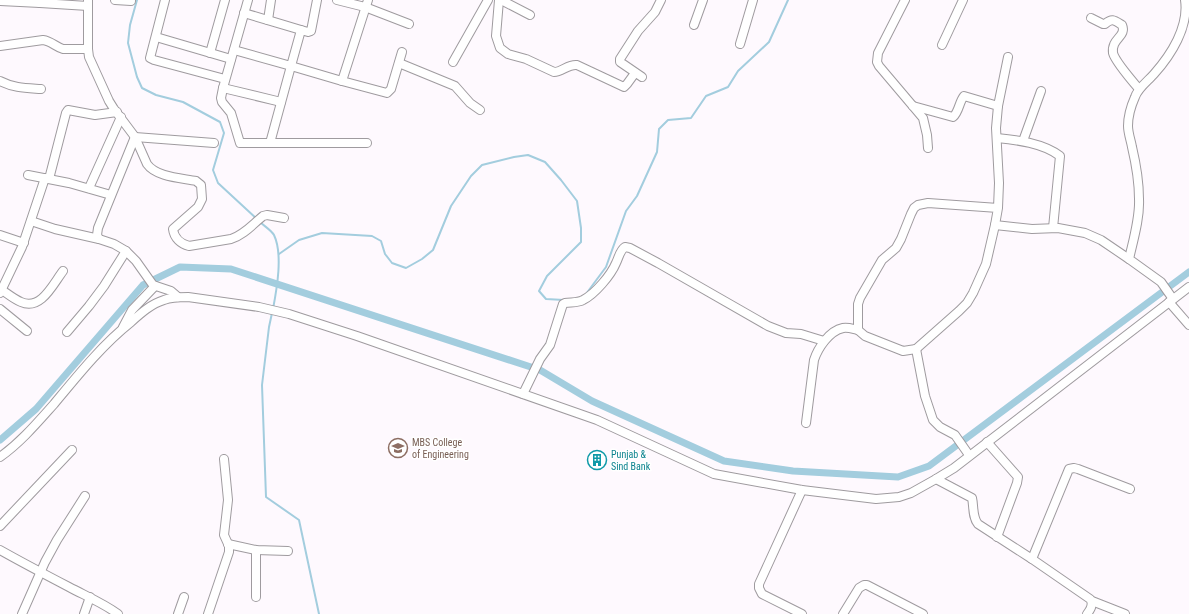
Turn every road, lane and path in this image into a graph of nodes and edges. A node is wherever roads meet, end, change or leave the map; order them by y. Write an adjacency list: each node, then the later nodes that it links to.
1 (116, 0): 17 (street)
2 (165, 0): 29 (street)
3 (225, 0): 36 (street)
4 (248, 0): 21 (street)
5 (271, 0): 25 (street)
6 (317, 0): 28 (street)
7 (337, 0): 20 (street)
8 (488, 0): 39 (street)
9 (500, 0): 10 (street); 23 (street)
10 (662, 0)
11 (703, 0): 27 (street)
12 (753, 0): 30 (street)
13 (905, 0): 50 (street)
14 (963, 0): 31 (street)
15 (1185, 0): 22 (street)
16 (0, 1): 18 (street)
17 (131, 1)
18 (40, 2): 19 (street)
19 (88, 3): 33 (street)
20 (367, 4): 26 (street); 44 (street)
21 (244, 13): 25 (street); 34 (street)
22 (1187, 14): 47 (street)
23 (530, 15)
24 (1091, 18): 47 (street)
25 (268, 20): 28 (street)
26 (409, 24)
27 (694, 25)
28 (301, 30): 41 (street)
29 (156, 37): 36 (street); 42 (street)
30 (740, 44)
31 (942, 45)
32 (0, 46): 33 (street)
33 (88, 49): 53 (street)
34 (234, 50): 38 (street); 41 (street)
35 (402, 52): 40 (street)
36 (210, 53): 38 (street)
37 (1008, 56): 51 (street)
38 (231, 59): 42 (street)
39 (453, 62)
40 (399, 63): 44 (street); 52 (street)
41 (291, 66): 44 (street); 49 (street)
42 (226, 79): 45 (street)
43 (0, 81): 46 (street)
44 (342, 81)
45 (223, 88): 49 (street); 58 (street)
46 (41, 89)
47 (1139, 89): 74 (street)
48 (1041, 91): 56 (street)
49 (281, 102): 58 (street)
50 (913, 106): 51 (street); 60 (street)
51 (998, 106): 55 (street)
52 (480, 110)
53 (119, 115): 54 (street); 62 (street); 63 (street)
54 (135, 137): 57 (street); 64 (street); 66 (street)
55 (997, 138): 56 (street); 65 (street)
56 (1023, 141): 69 (street)
57 (214, 143)
58 (270, 143): 59 (street)
59 (367, 143)
60 (928, 148)
61 (28, 175): 62 (street)
62 (47, 178): 63 (street); 67 (street)
63 (89, 188): 64 (street)
64 (112, 196): 71 (street)
65 (998, 208): 68 (street); 84 (street)
66 (284, 218)
67 (31, 221): 71 (street); 72 (street)
68 (995, 225): 69 (street); 88 (street)
69 (1053, 228): 74 (street)
70 (0, 235): 72 (street)
71 (99, 239): 73 (street)
72 (24, 243): 78 (street)
73 (126, 250): 76 (street); 86 (street)
74 (1129, 259): 80 (street)
75 (63, 270): 78 (street)
76 (154, 285): 79 (street); 83 (street)
77 (1189, 287): 80 (street)
78 (1, 292)
79 (178, 297): 83 (street); 89 (street)
80 (1171, 299): 82 (street); 91 (street)
81 (0, 309): 85 (street)
82 (1189, 325)
83 (122, 329): 94 (street)
84 (858, 330): 87 (street); 88 (street)
85 (27, 331)
86 (67, 332)
87 (824, 341): 89 (street); 90 (street)
88 (916, 349): 93 (street)
89 (523, 394): 98 (street)
90 (806, 423)
91 (987, 442): 93 (street); 101 (street)
92 (72, 450): 100 (street)
93 (968, 453): 96 (street)
94 (0, 457)
95 (224, 459): 102 (street)
96 (936, 479): 98 (street); 101 (street)
97 (1130, 489): 106 (street)
98 (802, 490): 117 (street)
99 (85, 496): 107 (street)
100 (0, 526)
101 (997, 537): 106 (street)
102 (228, 544): 104 (street); 116 (street)
103 (0, 550): 107 (street)
104 (256, 550): 105 (street); 108 (street)
105 (288, 551)
106 (1032, 559): 111 (street)
107 (40, 572): 109 (street); 112 (street)
108 (256, 596)
109 (90, 597): 113 (street); 114 (street)
110 (184, 597): 115 (street)
111 (1092, 601): 120 (street); 121 (street)
112 (22, 614)
113 (84, 614)
114 (118, 614)
115 (178, 614)
116 (208, 614)
117 (802, 614)
118 (843, 614): 119 (street)
119 (923, 614)
120 (1088, 614)
121 (1126, 614)

